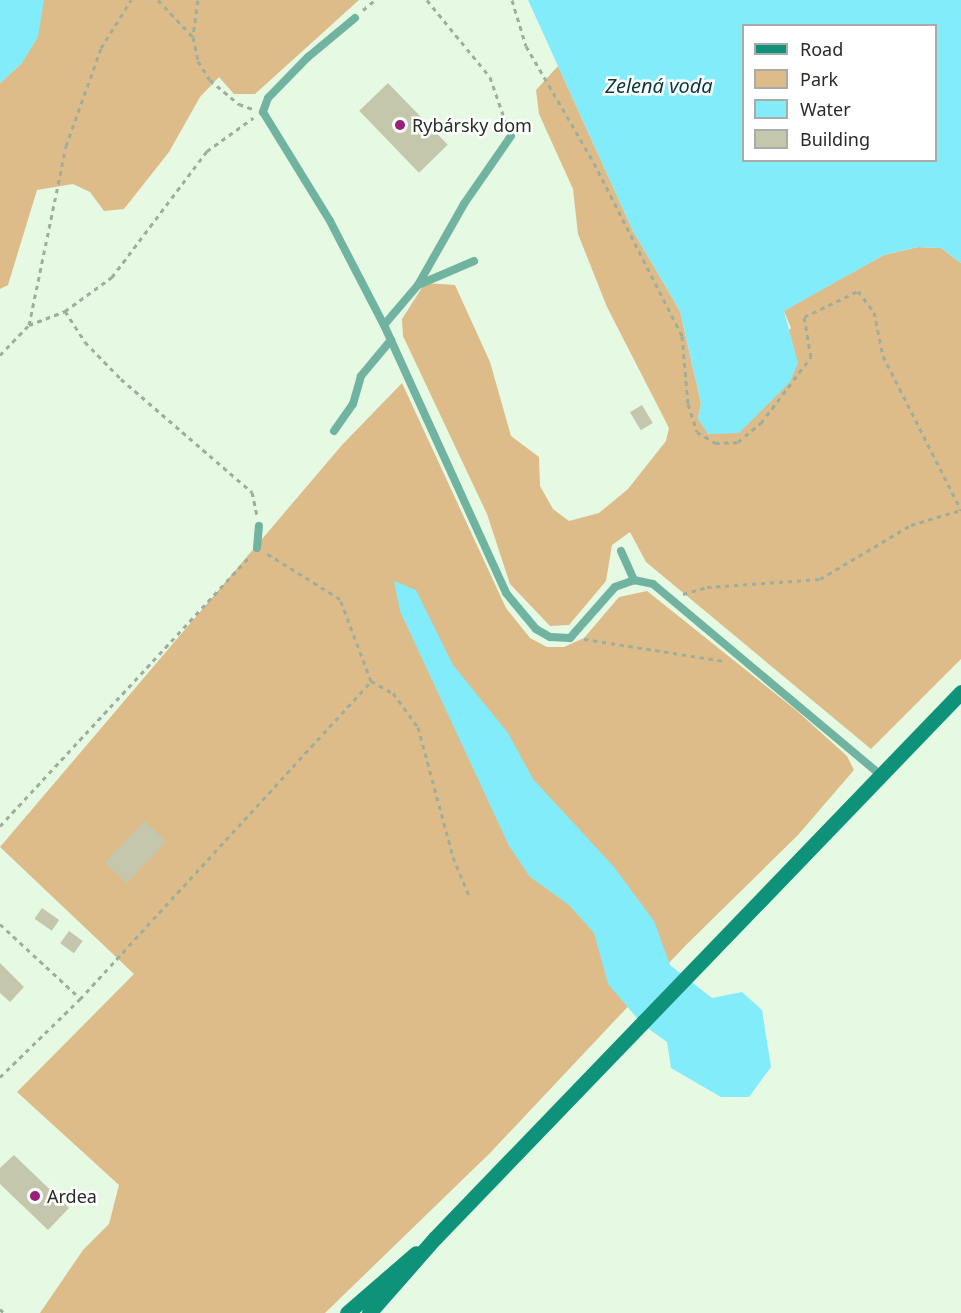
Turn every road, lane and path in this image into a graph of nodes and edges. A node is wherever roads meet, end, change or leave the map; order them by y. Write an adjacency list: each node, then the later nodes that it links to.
1 (131, 0): 13 (path)
2 (158, 0): 7 (path)
3 (198, 0): 7 (path)
4 (427, 0): 9 (path)
5 (512, 0): 18 (path)
6 (355, 18): 8 (lane)
7 (194, 37): 8 (path)
8 (263, 112): 12 (path); 14 (lane)
9 (511, 136): 11 (lane)
10 (474, 261): 11 (lane)
11 (418, 285): 14 (lane)
12 (65, 311): 13 (path); 19 (path)
13 (29, 324): 16 (path)
14 (384, 325): 15 (lane)
15 (391, 340): 17 (lane); 24 (lane)
16 (0, 355)
17 (334, 431)
18 (961, 510): 23 (path)
19 (260, 526): 20 (lane)
20 (257, 548): 26 (path); 29 (path)
21 (621, 551): 22 (lane)
22 (634, 580): 23 (lane); 24 (lane)
23 (674, 600): 28 (lane)
24 (570, 638): 25 (path)
25 (728, 662)
26 (371, 681): 30 (path); 32 (path)
27 (961, 692): 28 (main road)
28 (881, 775): 34 (main road)
29 (0, 826)
30 (470, 898)
31 (0, 924): 32 (path)
32 (80, 999): 33 (path)
33 (0, 1077)
34 (435, 1238): 37 (main road); 38 (main road)
35 (0, 1309): 36 (path)
36 (4, 1313)
37 (347, 1313)
38 (369, 1313)

